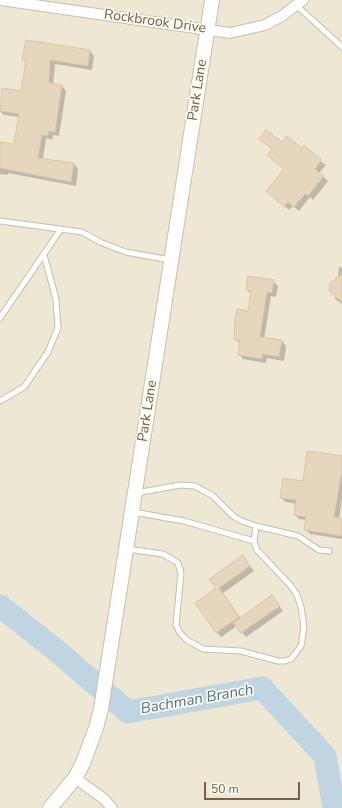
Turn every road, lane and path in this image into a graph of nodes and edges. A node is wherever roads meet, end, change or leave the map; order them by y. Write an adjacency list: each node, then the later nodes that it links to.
1 (0, 0): 4 (street, Rockbrook Drive)
2 (212, 0): 4 (street, Park Lane)
3 (300, 3): 4 (street, Rockbrook Drive); 5 (lane)
4 (207, 30): 9 (street, Park Lane)
5 (342, 47)
6 (0, 221): 7 (lane)
7 (62, 229): 8 (lane); 9 (lane)
8 (44, 256): 10 (lane); 11 (lane)
9 (171, 260): 12 (street, Park Lane)
10 (0, 318)
11 (0, 402)
12 (135, 494): 13 (street, Park Lane); 14 (lane)
13 (132, 512): 15 (lane); 16 (street, Park Lane)
14 (256, 526): 15 (lane); 17 (lane)
15 (254, 541): 16 (lane)
16 (125, 548): 18 (street, Park Lane)
17 (329, 551)
18 (75, 778): 19 (street, Park Lane); 20 (street)
19 (50, 808)
20 (112, 808)

